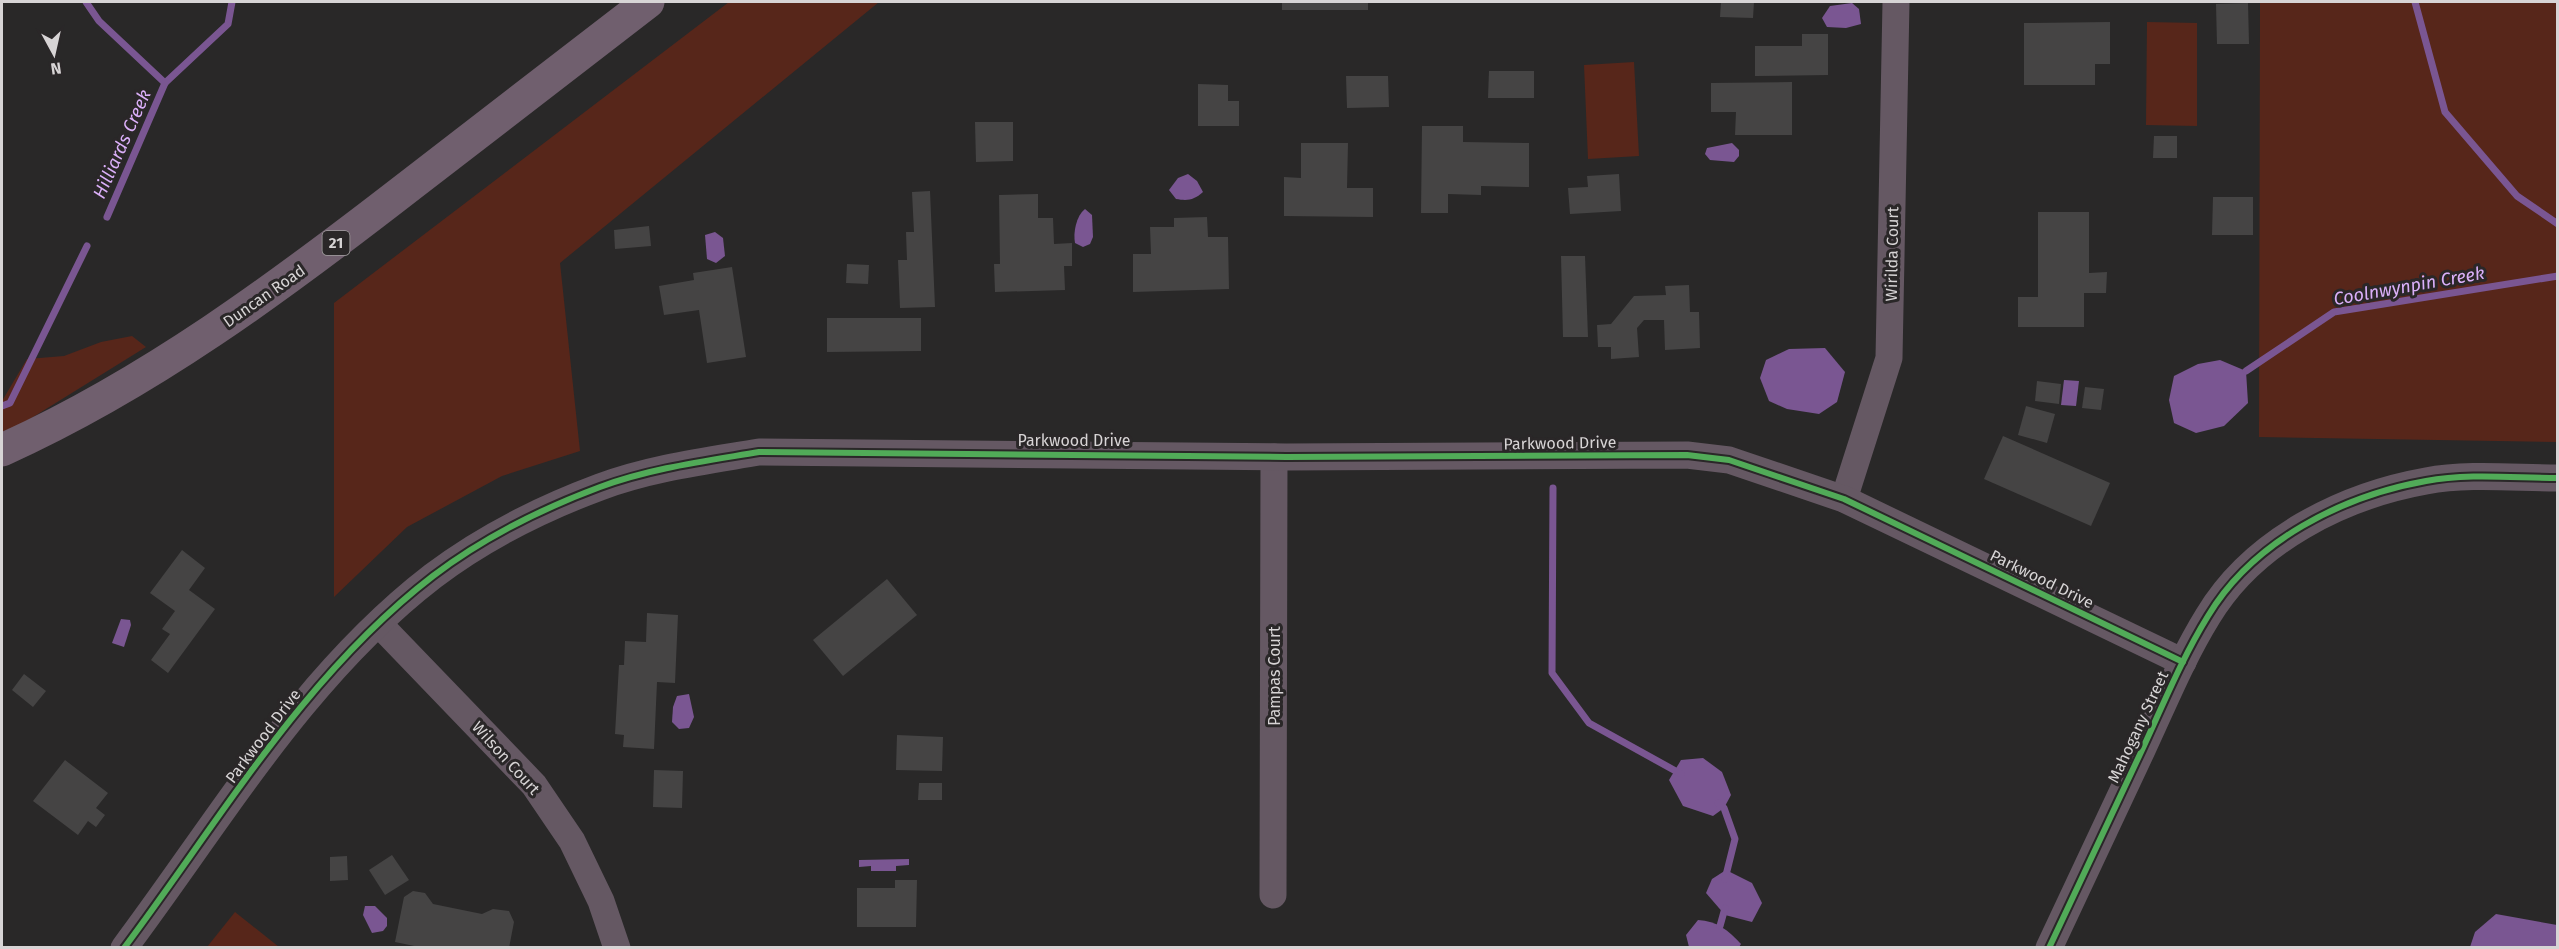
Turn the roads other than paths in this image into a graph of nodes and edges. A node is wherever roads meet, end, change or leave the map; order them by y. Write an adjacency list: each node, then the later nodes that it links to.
1 (648, 2): 3 (highway, Duncan Road / 21)
2 (1896, 2): 6 (street, Wirilda Court)
3 (2, 450)
4 (1274, 457): 6 (street, Parkwood Drive); 7 (street, Parkwood Drive); 9 (street, Pampas Court)
5 (2558, 478): 8 (street, Mahogany Street)
6 (1844, 499): 8 (street, Parkwood Drive)
7 (379, 624): 10 (street, Parkwood Drive); 11 (street, Wilson Court)
8 (2183, 662): 12 (street, Mahogany Street)
9 (1273, 895)
10 (124, 948)
11 (617, 948)
12 (2049, 948)

